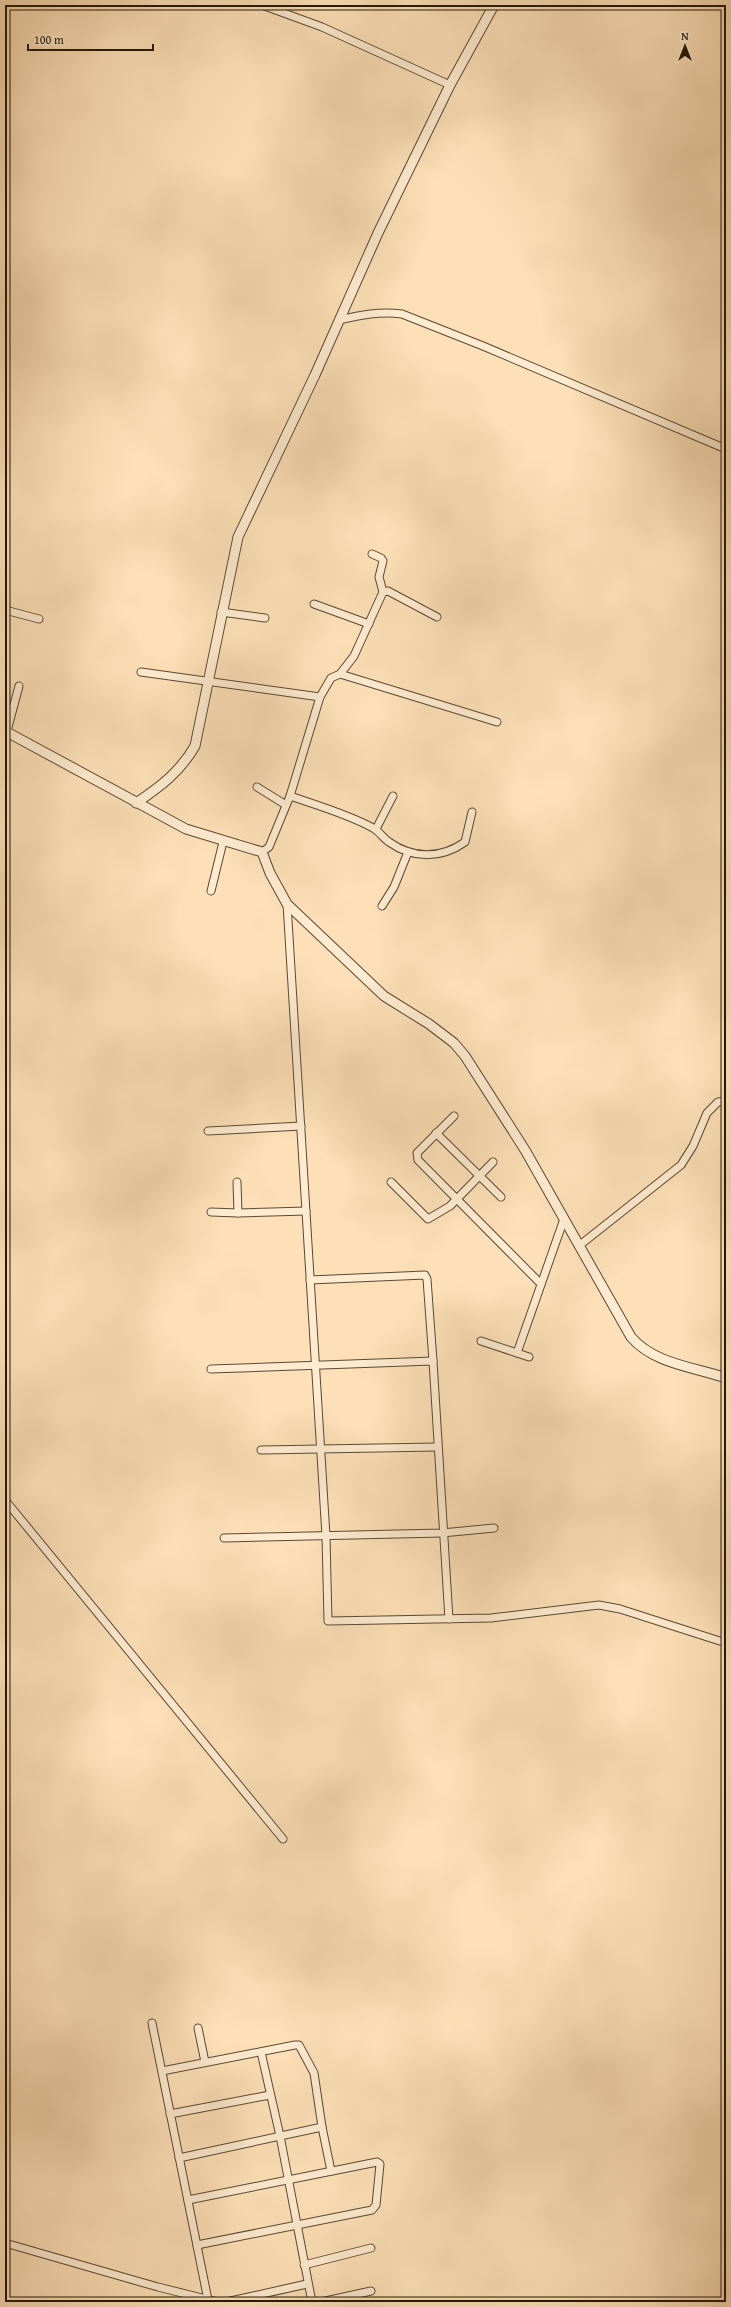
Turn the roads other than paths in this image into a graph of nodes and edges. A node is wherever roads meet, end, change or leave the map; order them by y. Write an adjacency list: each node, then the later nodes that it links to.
1 (262, 5): 3 (street)
2 (494, 5): 3 (street)
3 (450, 85): 4 (street)
4 (339, 320): 5 (street); 10 (street)
5 (726, 450)
6 (372, 554): 7 (street)
7 (384, 592): 11 (street); 14 (street)
8 (314, 604): 14 (street)
9 (5, 610): 12 (street)
10 (221, 612): 13 (street); 17 (street)
11 (437, 617)
12 (39, 618)
13 (265, 618)
14 (369, 624): 16 (street)
15 (141, 672): 17 (street)
16 (340, 674): 19 (street); 20 (street)
17 (208, 681): 19 (street); 25 (street)
18 (19, 686): 21 (street)
19 (320, 697): 23 (street)
20 (497, 722)
21 (6, 731): 25 (street)
22 (257, 787): 26 (street)
23 (290, 796): 26 (street); 28 (street)
24 (393, 796): 28 (street)
25 (136, 803): 29 (street)
26 (286, 804): 30 (street)
27 (472, 812): 31 (street)
28 (376, 829): 31 (street)
29 (223, 842): 30 (street); 32 (street)
30 (262, 852): 33 (street)
31 (408, 852): 34 (street)
32 (211, 891)
33 (287, 904): 37 (street); 49 (street)
34 (382, 906)
35 (726, 1101): 50 (street)
36 (454, 1116): 39 (street)
37 (301, 1126): 38 (street); 46 (street)
38 (208, 1131)
39 (436, 1133): 41 (street); 45 (street)
40 (494, 1162): 41 (street)
41 (480, 1176): 44 (street); 45 (street)
42 (237, 1182): 48 (street)
43 (391, 1182): 45 (street)
44 (501, 1197)
45 (457, 1199): 52 (street)
46 (306, 1211): 48 (street); 51 (street)
47 (211, 1212): 48 (street)
48 (238, 1213)
49 (564, 1219): 50 (street); 52 (street)
50 (580, 1245): 59 (street)
51 (310, 1280): 56 (street); 57 (street)
52 (541, 1284): 54 (street)
53 (481, 1340): 54 (street)
54 (517, 1353): 55 (street)
55 (530, 1358)
56 (433, 1361): 57 (street); 60 (street)
57 (314, 1365): 58 (street); 62 (street)
58 (211, 1369)
59 (726, 1378)
60 (437, 1447): 62 (street); 65 (street)
61 (261, 1450): 62 (street)
62 (320, 1450): 66 (street)
63 (5, 1500): 70 (street)
64 (494, 1528): 65 (street)
65 (442, 1532): 66 (street); 68 (street)
66 (326, 1536): 67 (street); 68 (street)
67 (224, 1538)
68 (448, 1619): 69 (street)
69 (726, 1642)
70 (283, 1838)
71 (152, 2023): 75 (street)
72 (198, 2028): 74 (street)
73 (261, 2052): 74 (street); 76 (street); 78 (street)
74 (205, 2062): 75 (street)
75 (162, 2071): 77 (street)
76 (270, 2095): 77 (street); 79 (street)
77 (170, 2114): 80 (street)
78 (322, 2127): 79 (street); 81 (street)
79 (280, 2136): 80 (street); 82 (street)
80 (179, 2158): 83 (street)
81 (331, 2171): 82 (street); 84 (street)
82 (288, 2180): 83 (street); 84 (street)
83 (188, 2200): 86 (street)
84 (297, 2226): 86 (street); 88 (street)
85 (5, 2243): 91 (street)
86 (197, 2244): 91 (street)
87 (371, 2248): 88 (street)
88 (304, 2265): 89 (street)
89 (307, 2284): 93 (street); 94 (street)
90 (371, 2291): 95 (street)
91 (208, 2300): 92 (street)
92 (218, 2302)
93 (226, 2302)
94 (312, 2302)
95 (321, 2302)

